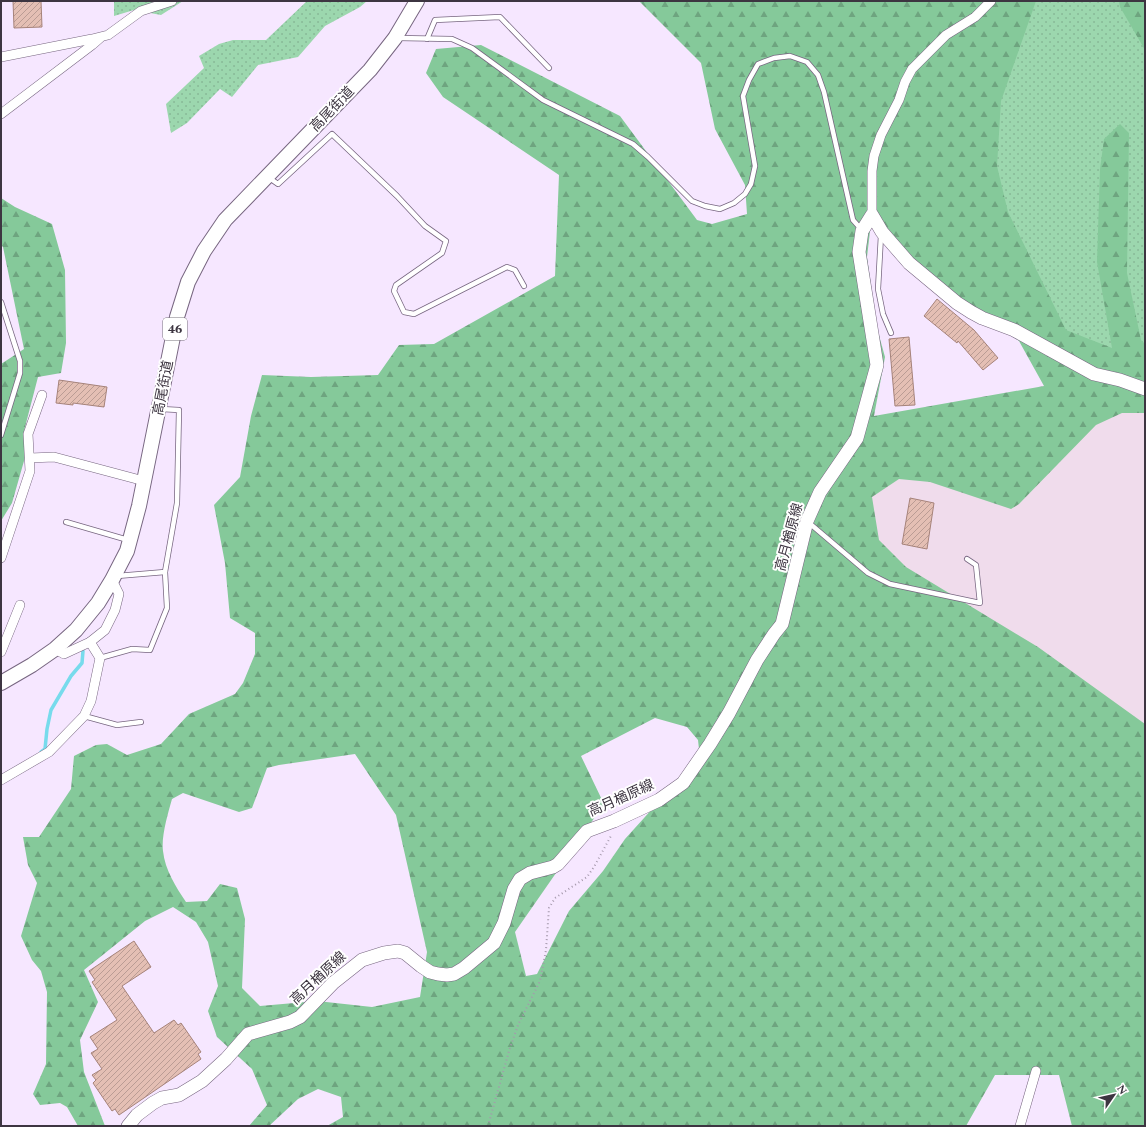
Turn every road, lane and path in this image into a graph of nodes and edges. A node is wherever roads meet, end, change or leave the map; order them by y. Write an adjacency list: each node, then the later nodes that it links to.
1 (172, 1): 4 (street)
2 (417, 1): 5 (main road, 高尾街道 / 46)
3 (992, 1): 11 (street)
4 (101, 37): 7 (street); 9 (street)
5 (395, 38): 6 (lane); 10 (main road, 高尾街道 / 46)
6 (427, 39): 8 (lane); 12 (lane)
7 (1, 57)
8 (549, 68)
9 (1, 114)
10 (267, 176): 14 (lane); 19 (main road, 高尾街道 / 46)
11 (872, 215): 12 (main road); 13 (main road)
12 (862, 231): 23 (main road, 高月楢原線)
13 (882, 232): 16 (lane); 17 (main road)
14 (524, 286)
15 (1, 302): 20 (lane)
16 (891, 333)
17 (1145, 389)
18 (42, 395): 21 (street)
19 (159, 408): 22 (main road, 高尾街道 / 46); 28 (lane)
20 (1, 435)
21 (30, 458): 22 (street); 26 (street)
22 (144, 481): 25 (main road, 高尾街道 / 46)
23 (808, 521): 27 (lane); 39 (main road, 高月楢原線)
24 (66, 522): 25 (lane)
25 (130, 541): 29 (main road, 高尾街道 / 46)
26 (1, 558)
27 (967, 559)
28 (165, 572): 29 (lane); 34 (lane)
29 (114, 578): 31 (street); 32 (main road, 高尾街道 / 46)
30 (20, 605): 33 (street)
31 (90, 642): 32 (street); 34 (street)
32 (55, 649): 35 (main road, 高尾街道 / 46)
33 (1, 652)
34 (100, 658): 36 (street)
35 (1, 683)
36 (84, 716): 37 (lane); 38 (street)
37 (141, 722)
38 (1, 780)
39 (614, 821): 41 (main road, 高月楢原線); 42 (path)
40 (1036, 1071): 43 (street)
41 (128, 1126)
42 (488, 1126)
43 (1020, 1126)

